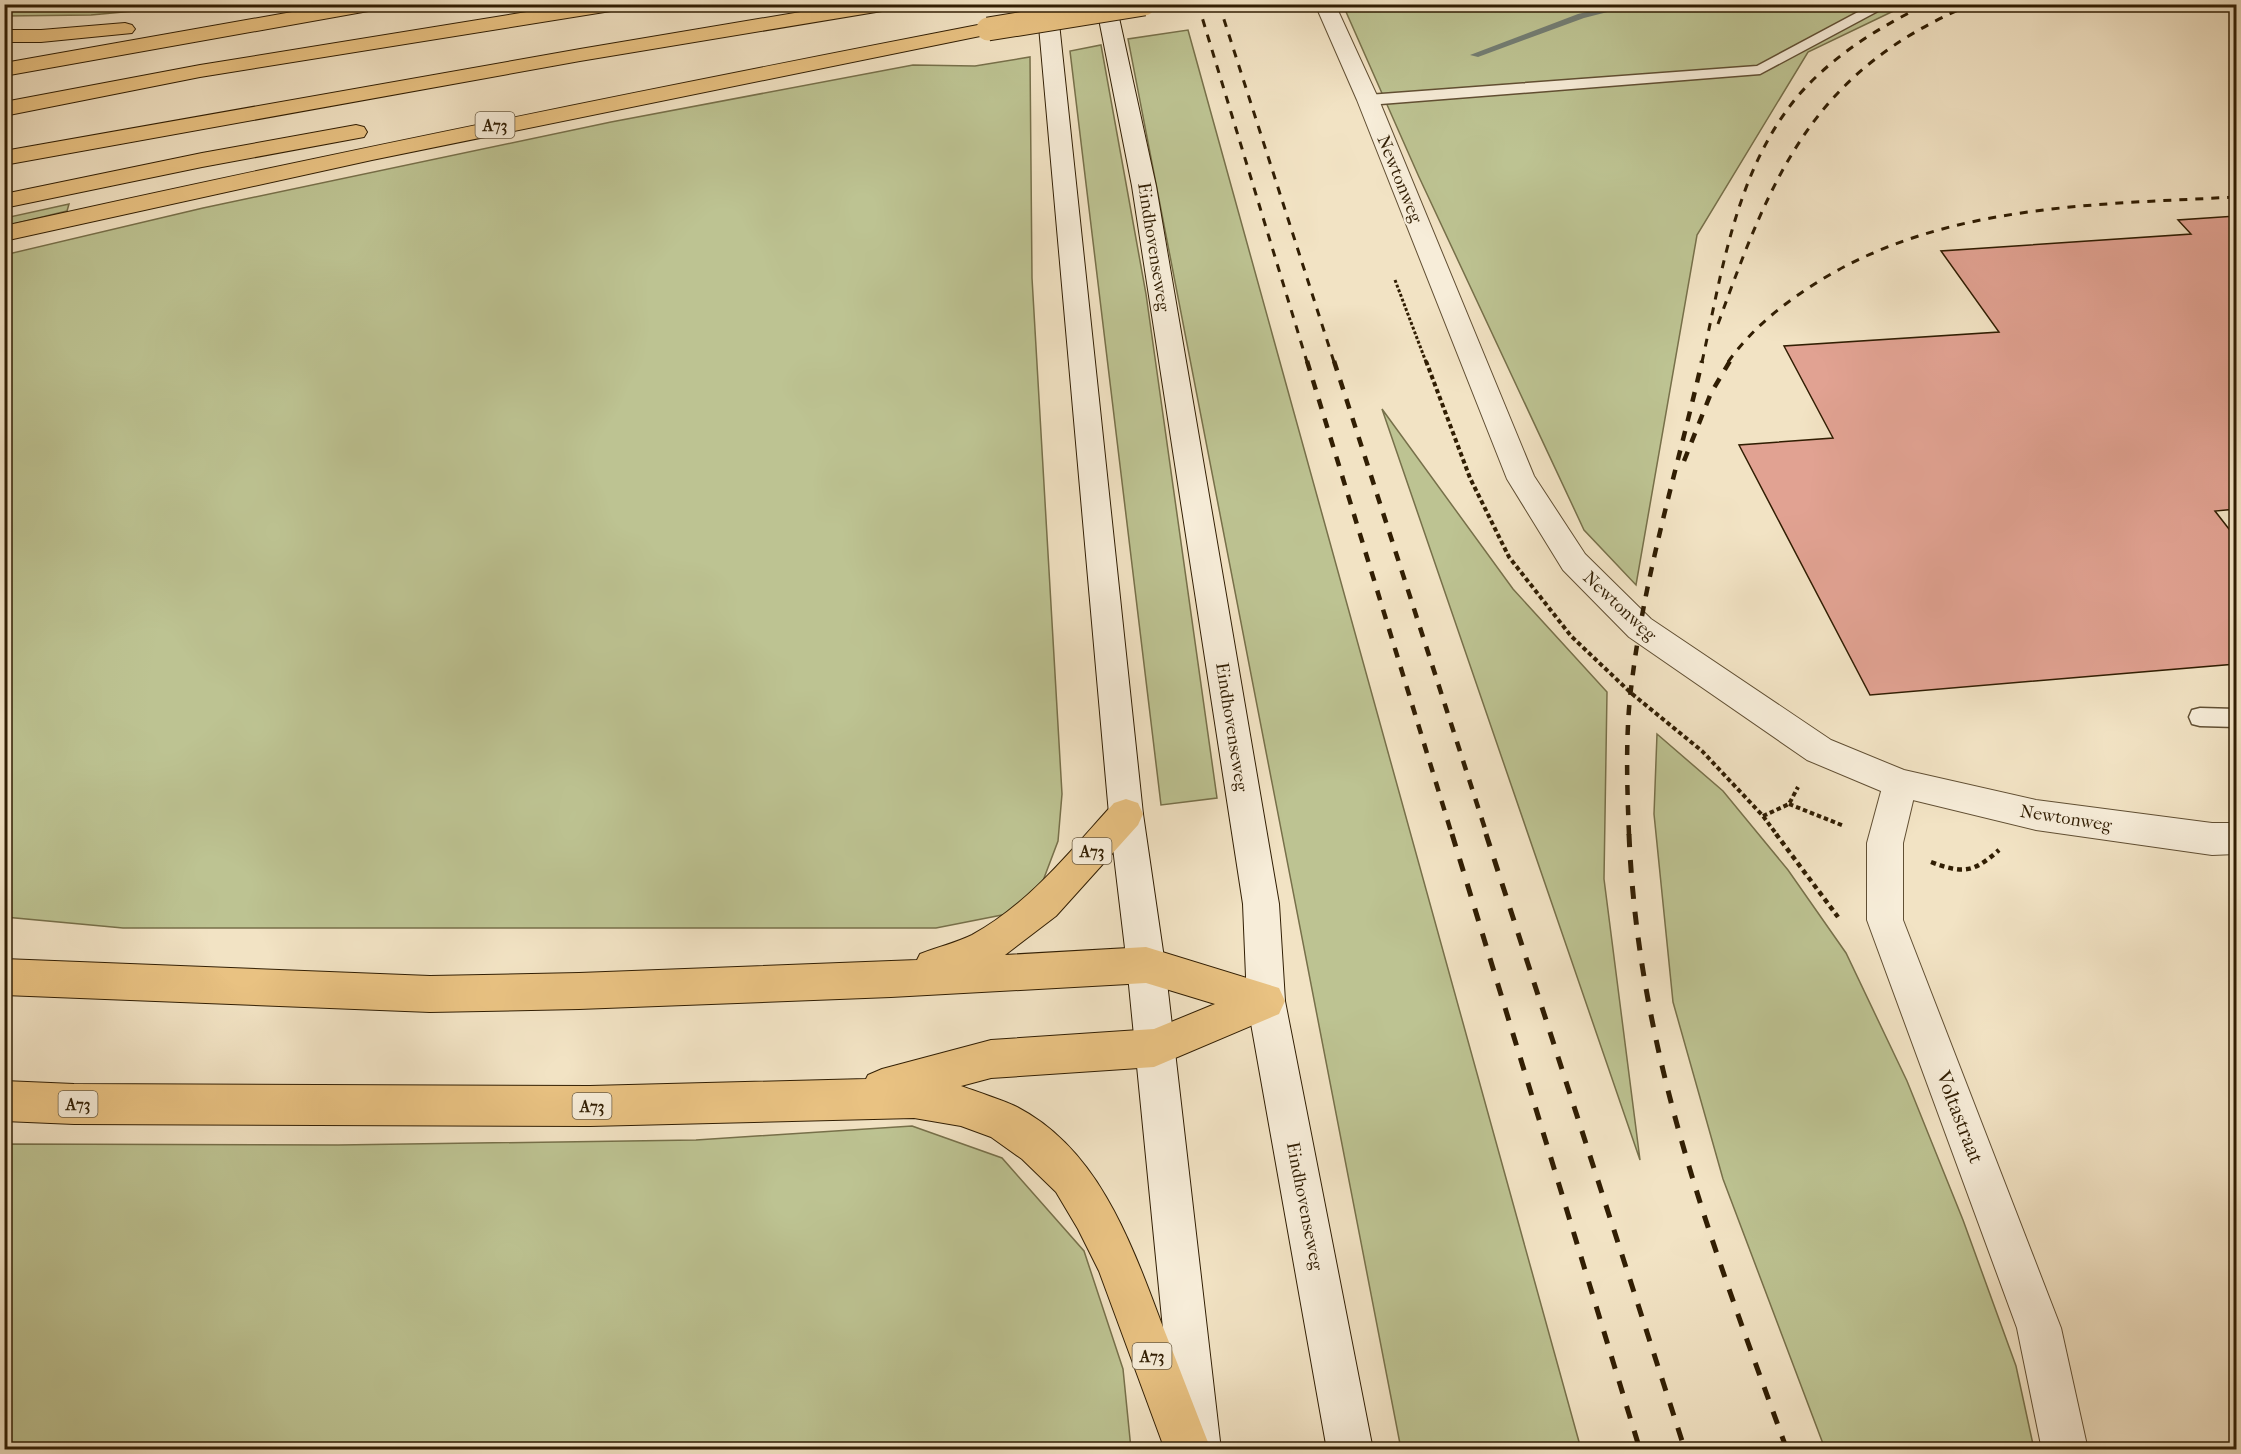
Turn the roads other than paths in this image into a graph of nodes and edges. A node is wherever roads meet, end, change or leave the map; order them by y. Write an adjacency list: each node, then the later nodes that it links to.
1 (339, 4): 11 (highway)
2 (374, 4): 12 (highway)
3 (617, 4): 14 (highway)
4 (888, 4): 17 (highway)
5 (1047, 4): 23 (main road)
6 (1106, 4): 28 (main road, Eindhovenseweg)
7 (1144, 4): 10 (highway, A73, bridge)
8 (1325, 4): 13 (main road, Newtonweg)
9 (1884, 4): 13 (lane)
10 (988, 29): 15 (highway, A73); 19 (highway, A73)
11 (4, 36)
12 (4, 70)
13 (1368, 100): 22 (main road, Newtonweg)
14 (4, 109)
15 (453, 114)
16 (373, 129): 18 (highway)
17 (4, 158)
18 (4, 201)
19 (4, 234)
20 (2200, 717): 21 (lane)
21 (2236, 718)
22 (1900, 784): 24 (main road, Newtonweg); 35 (main road, Voltastraat)
23 (1126, 814): 25 (main road); 27 (highway, A73)
24 (2236, 839)
25 (1146, 964): 27 (highway, A73); 28 (highway, A73); 29 (main road)
26 (4, 977): 27 (highway, A73)
27 (891, 979)
28 (1266, 1001): 29 (highway, A73); 34 (main road, Eindhovenseweg)
29 (1154, 1048): 30 (highway, A73); 33 (main road)
30 (848, 1098): 31 (highway, A73); 32 (highway, A73)
31 (4, 1101)
32 (1188, 1449)
33 (1198, 1449)
34 (1350, 1449)
35 (2065, 1449)

